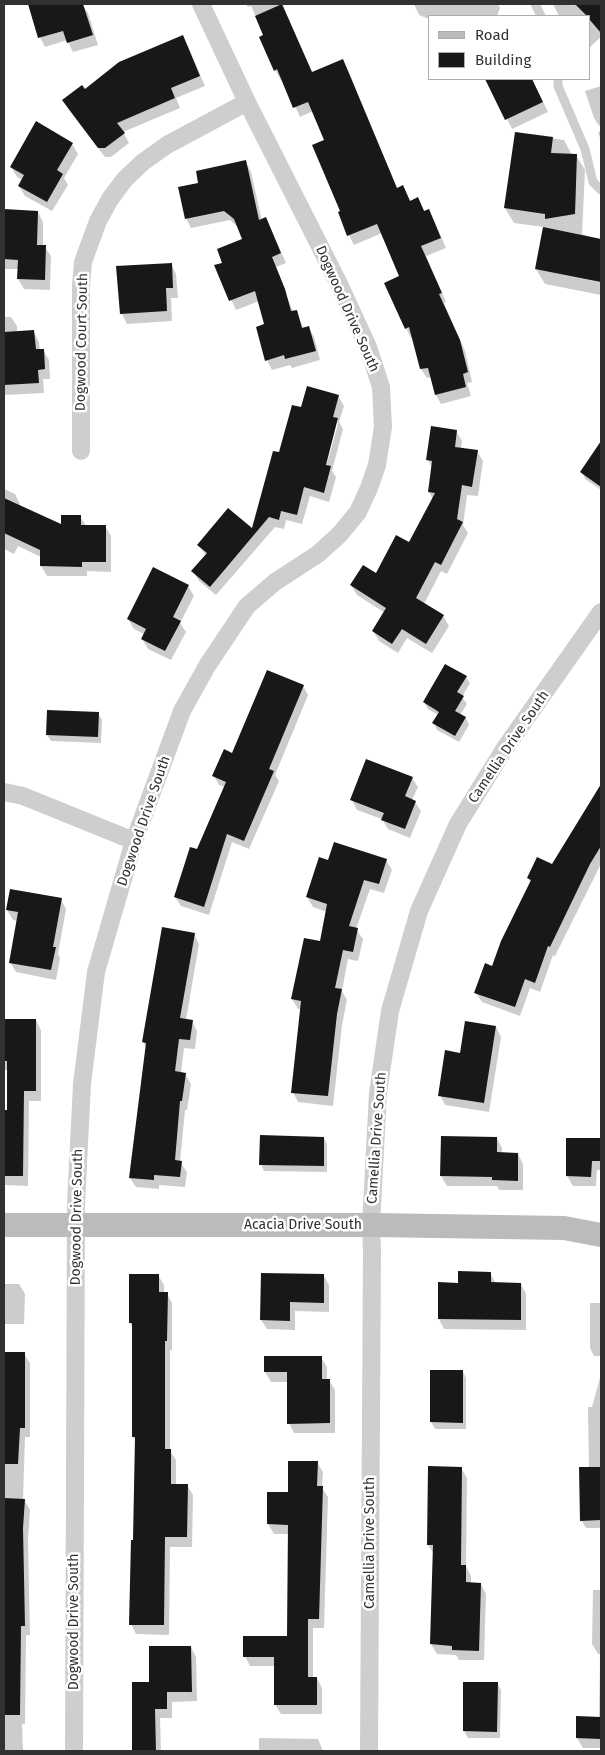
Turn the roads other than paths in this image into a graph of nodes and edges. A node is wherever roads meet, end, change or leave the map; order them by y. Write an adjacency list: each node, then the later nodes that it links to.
1 (201, 4): 3 (street, Dogwood Drive South)
2 (558, 80): 4 (lane)
3 (247, 102): 5 (street, Dogwood Court South); 8 (street, Dogwood Drive South)
4 (601, 190)
5 (81, 450)
6 (601, 612): 11 (street, Camellia Drive South)
7 (4, 792): 8 (street)
8 (134, 841): 10 (street, Dogwood Drive South)
9 (4, 1225): 10 (street, Acacia Drive South)
10 (76, 1225): 11 (street, Acacia Drive South); 13 (street, Dogwood Drive South)
11 (371, 1225): 12 (street, Acacia Drive South); 14 (street, Camellia Drive South)
12 (601, 1234)
13 (74, 1751)
14 (369, 1751)

